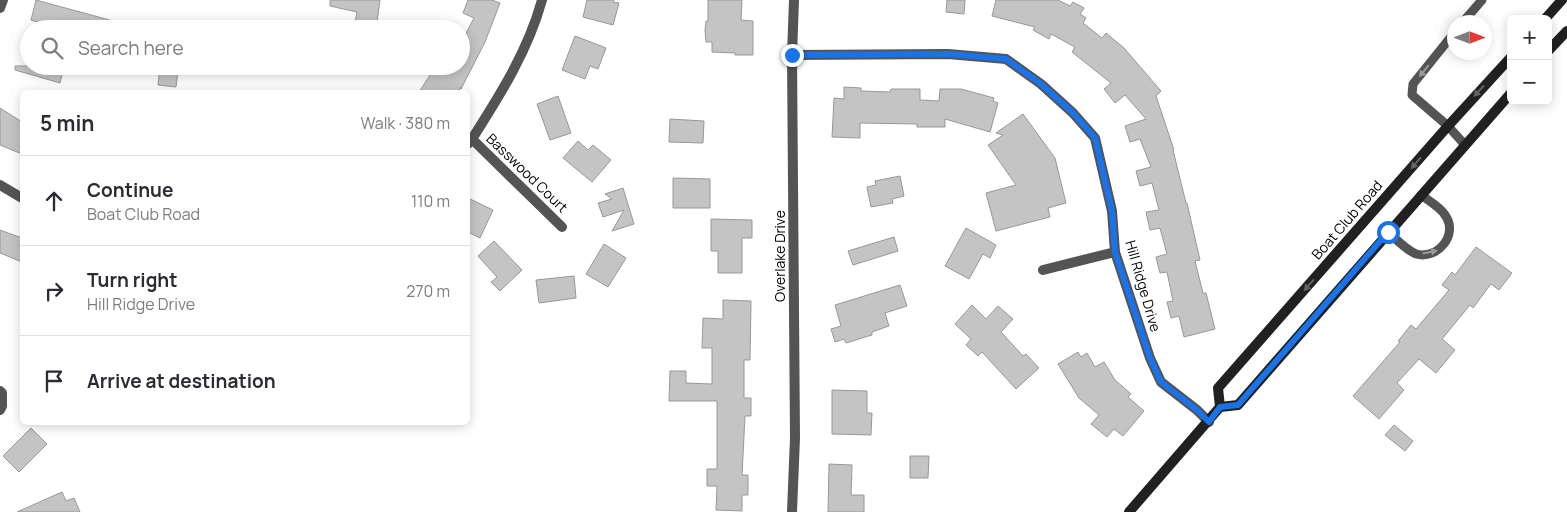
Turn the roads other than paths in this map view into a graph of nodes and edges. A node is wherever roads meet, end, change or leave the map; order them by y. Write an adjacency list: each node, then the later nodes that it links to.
1 (3, 0): 6 (street)
2 (542, 0): 16 (street)
3 (794, 0): 12 (street, Overlake Drive)
4 (1482, 0): 7 (lane)
5 (1562, 0): 8 (main road)
6 (0, 8)
7 (1469, 15)
8 (1549, 15)
9 (1567, 30): 11 (main road)
10 (1447, 42): 15 (lane, one-way to 15)
11 (1552, 47)
12 (792, 55): 23 (street, Hill Ridge Drive); 29 (street, Overlake Drive)
13 (1508, 60): 15 (main road, Boat Club Road, one-way to 15)
14 (1507, 98): 17 (main road)
15 (1448, 126): 17 (lane); 26 (main road, Boat Club Road, one-way to 26)
16 (470, 142): 21 (street, Basswood Court)
17 (1465, 145): 19 (main road)
18 (0, 185): 20 (street)
19 (1421, 195): 22 (main road); 22 (lane, one-way to 19)
20 (20, 197)
21 (562, 228)
22 (1388, 232): 26 (main road)
23 (1115, 252): 24 (street); 28 (street, Hill Ridge Drive)
24 (1043, 270)
25 (0, 391): 27 (street)
26 (1220, 407): 28 (main road)
27 (0, 410)
28 (1209, 422): 30 (main road)
29 (792, 512)
30 (1129, 512)

